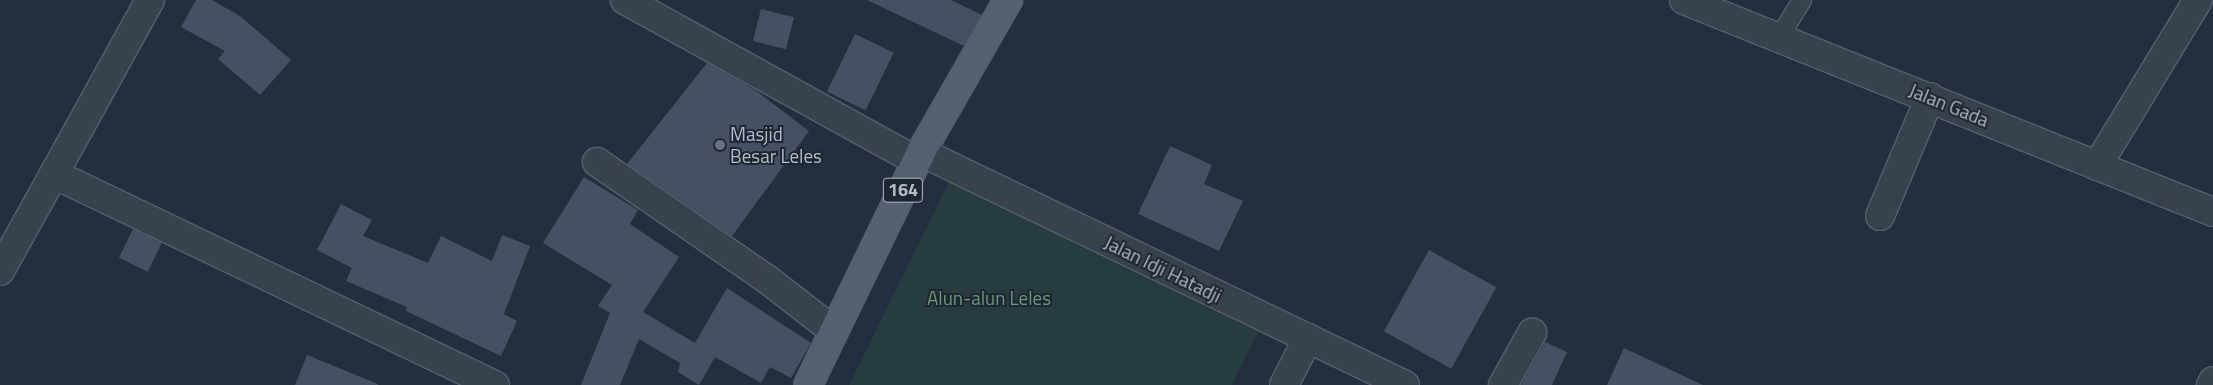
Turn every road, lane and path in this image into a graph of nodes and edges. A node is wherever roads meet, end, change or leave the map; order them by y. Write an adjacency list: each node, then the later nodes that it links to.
1 (150, 0): 12 (street)
2 (625, 0): 9 (street, Jalan Idji Hatadji)
3 (1008, 0): 9 (main road, 164)
4 (1684, 0): 7 (street, Jalan Gada)
5 (1802, 0): 7 (lane)
6 (2198, 0): 11 (street)
7 (1779, 38): 8 (street, Jalan Gada)
8 (1930, 97): 11 (street, Jalan Gada); 14 (street)
9 (919, 156): 16 (main road, 164); 18 (street, Jalan Idji Hatadji)
10 (597, 162): 16 (street)
11 (2097, 166): 13 (street, Jalan Gada)
12 (54, 174): 15 (street); 20 (street)
13 (2213, 212)
14 (1880, 216)
15 (0, 271)
16 (834, 331): 21 (main road, 164)
17 (1532, 333): 24 (street)
18 (1308, 338): 22 (street); 23 (street, Jalan Idji Hatadji)
19 (2213, 381): 25 (street)
20 (495, 385)
21 (808, 385)
22 (1284, 385)
23 (1405, 385)
24 (1504, 385)
25 (2211, 385)

